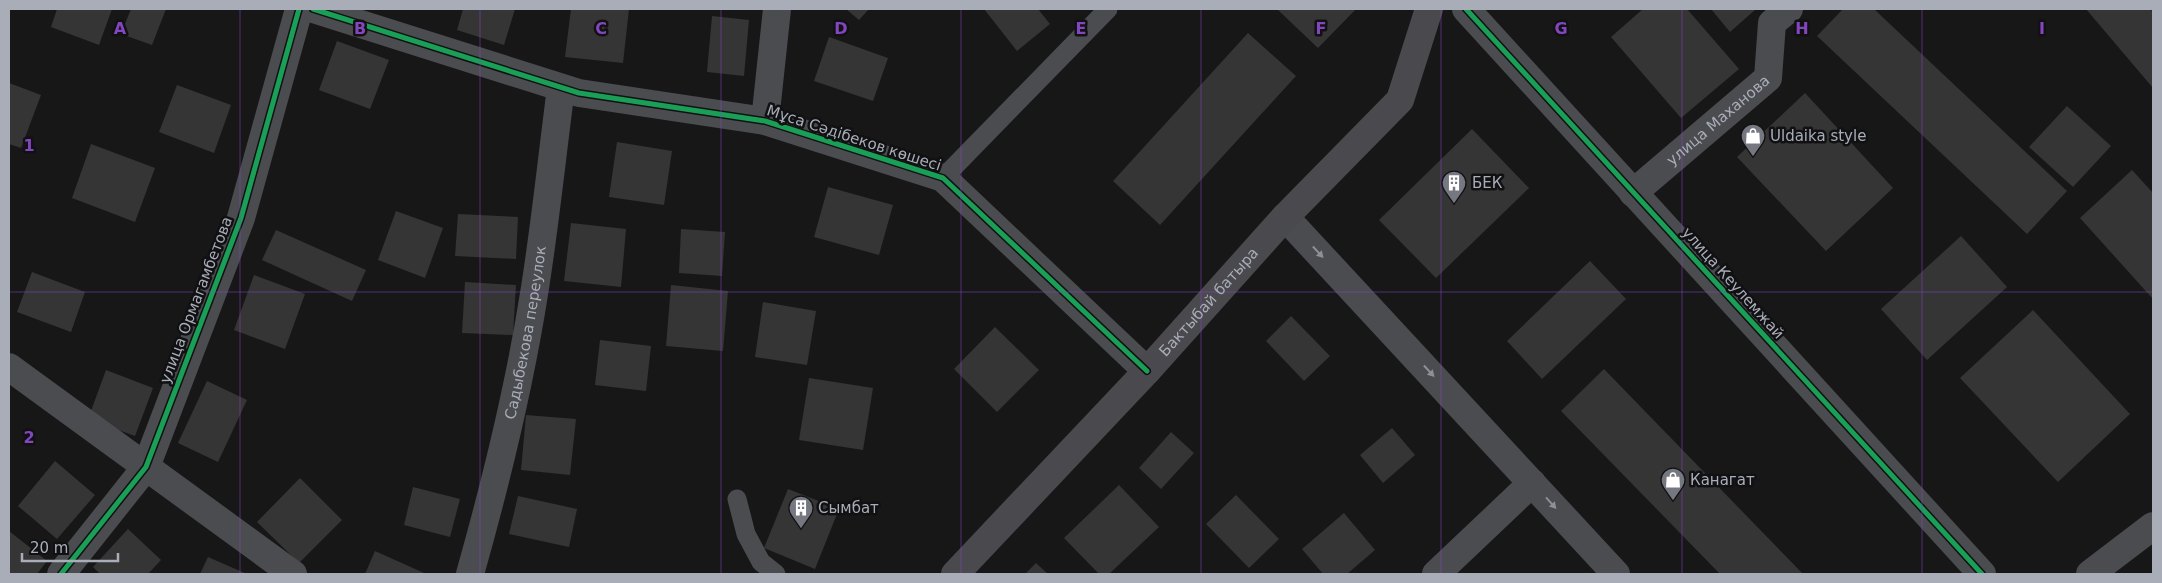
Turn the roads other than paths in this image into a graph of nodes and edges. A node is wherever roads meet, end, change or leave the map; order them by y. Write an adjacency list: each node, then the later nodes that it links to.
1 (299, 9): 15 (street, улица Ормагамбетова)
2 (313, 9): 8 (street, Мұса Сәдібеков көшесі)
3 (777, 9): 9 (street)
4 (1108, 9): 10 (lane)
5 (1429, 9): 12 (street, Бактыбай батыра)
6 (1466, 9): 11 (street, улица Кеулемжай)
7 (1789, 9): 11 (street, улица Маханова)
8 (561, 88): 9 (street, Мұса Сәдібеков көшесі); 21 (street, Садыбекова переулок)
9 (764, 121): 10 (street, Мұса Сәдібеков көшесі)
10 (943, 178): 14 (street, Мұса Сәдібеков көшесі)
11 (1633, 192): 26 (street, улица Кеулемжай)
12 (1285, 217): 14 (street, Бактыбай батыра); 16 (street, one-way to 16)
13 (9, 366): 15 (street)
14 (1146, 371): 23 (street, Бактыбай батыра)
15 (146, 467): 19 (street, улица Ормагамбетова); 20 (street)
16 (1532, 483): 24 (street); 25 (street, one-way to 25)
17 (737, 499): 22 (lane)
18 (2153, 526): 27 (street)
19 (61, 574)
20 (293, 574)
21 (470, 574)
22 (776, 574)
23 (955, 574)
24 (1436, 574)
25 (1616, 574)
26 (1982, 574)
27 (2090, 574)

